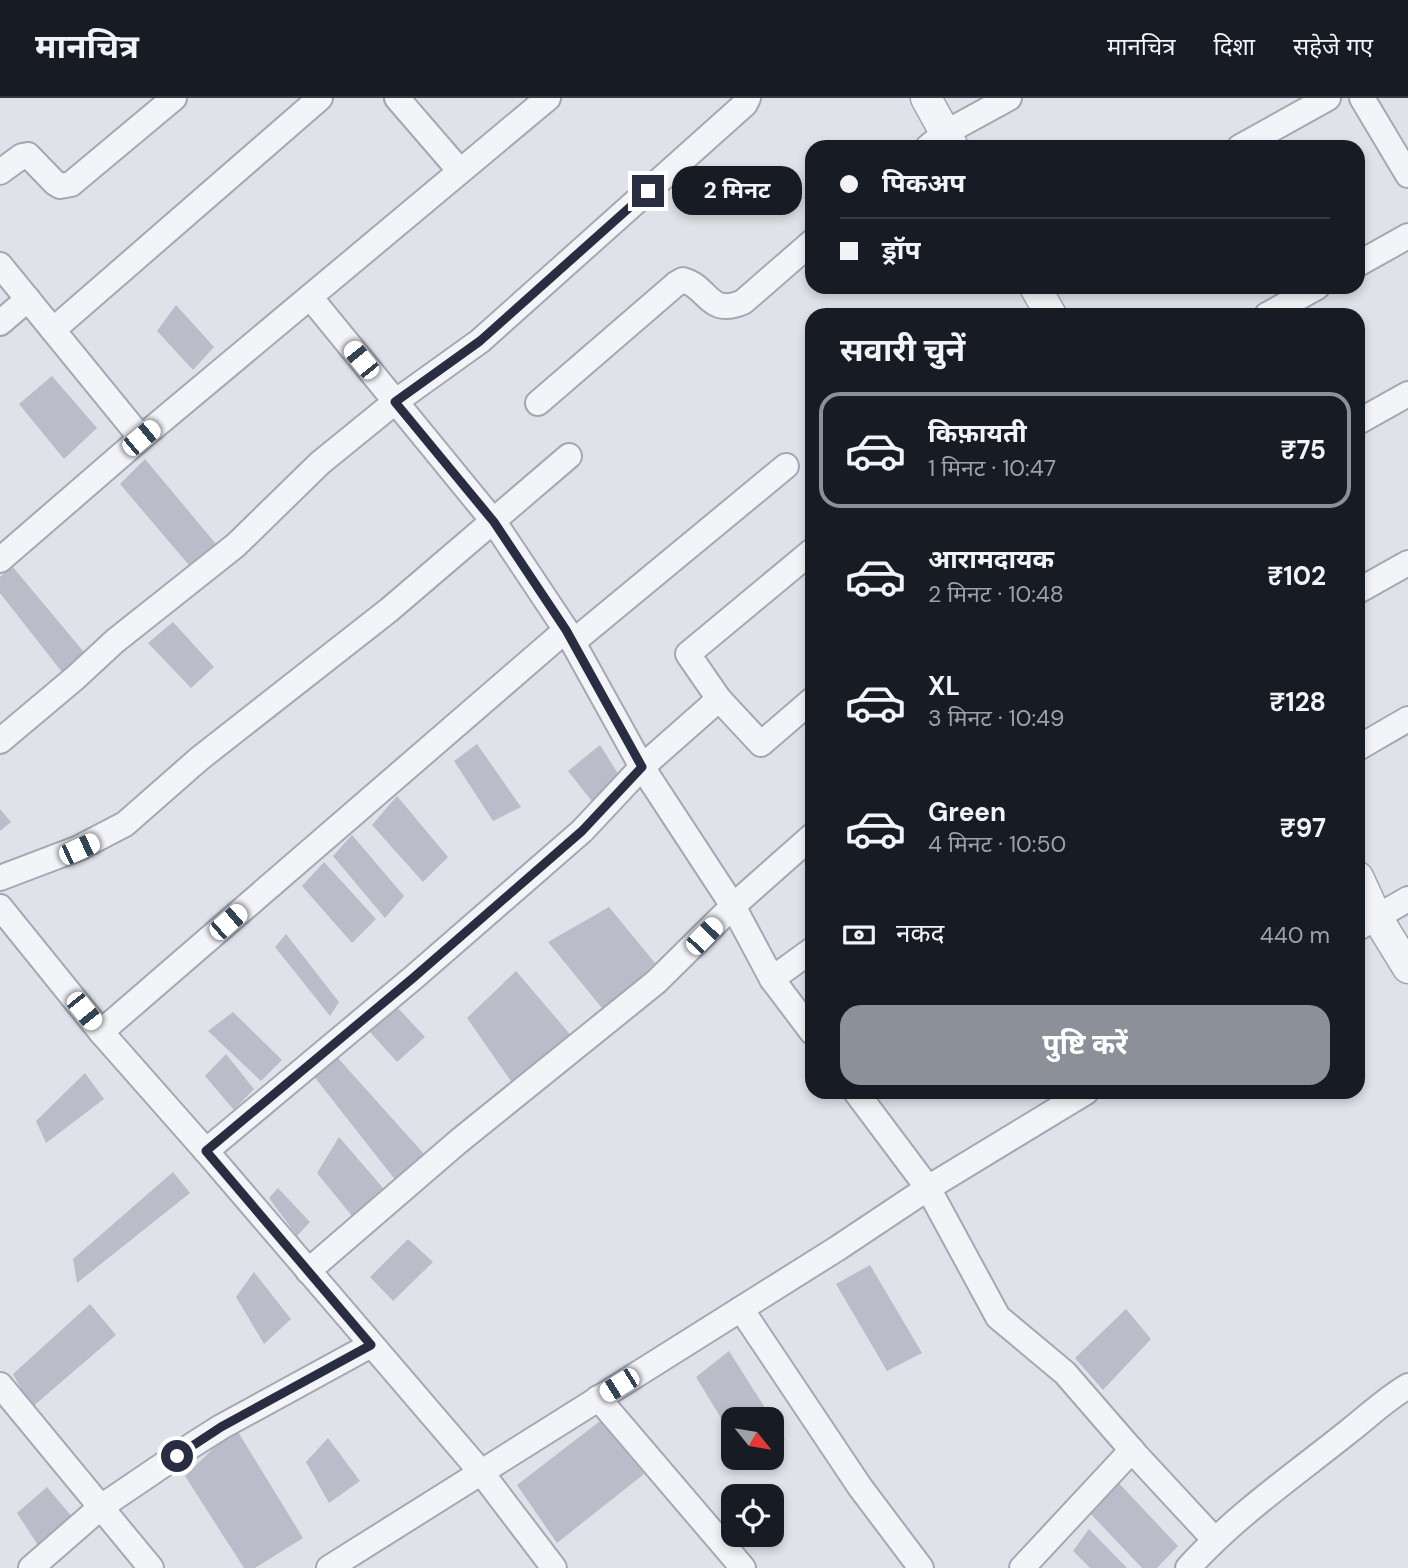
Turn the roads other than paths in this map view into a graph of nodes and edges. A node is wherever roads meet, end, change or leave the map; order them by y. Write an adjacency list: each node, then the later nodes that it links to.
1 (174, 98): 13 (street)
2 (320, 98): 25 (street)
3 (397, 98): 14 (street)
4 (548, 98): 14 (street)
5 (748, 98): 27 (street)
6 (926, 98): 10 (street)
7 (1009, 98): 11 (street)
8 (1328, 98): 12 (street)
9 (1362, 98): 15 (street)
10 (941, 140)
11 (945, 140)
12 (1253, 140)
13 (0, 172)
14 (460, 172): 21 (street)
15 (1408, 174)
16 (1408, 236): 18 (street)
17 (805, 248): 28 (street)
18 (1365, 260)
19 (0, 265): 22 (street)
20 (1304, 294): 23 (street)
21 (310, 297): 27 (street); 30 (street)
22 (28, 299): 24 (street); 25 (street)
23 (1279, 308)
24 (0, 323)
25 (53, 330): 30 (street)
26 (1408, 394): 29 (street)
27 (395, 402): 33 (street); 42 (street)
28 (538, 403)
29 (1365, 418)
30 (141, 438): 35 (street)
31 (569, 456): 33 (street)
32 (786, 466): 38 (street)
33 (494, 522): 38 (street); 46 (street)
34 (805, 557): 39 (street)
35 (0, 560)
36 (1408, 563): 37 (street)
37 (1365, 587)
38 (569, 636): 44 (street); 55 (street)
39 (719, 699): 40 (street); 44 (street)
40 (805, 705)
41 (1408, 719): 43 (street)
42 (0, 741)
43 (1365, 744)
44 (642, 767): 48 (street); 58 (street)
45 (805, 842): 48 (street)
46 (0, 878)
47 (1408, 899): 50 (street)
48 (733, 906): 53 (street); 60 (street)
49 (0, 907): 55 (street)
50 (1367, 922): 52 (street)
51 (805, 955): 53 (street)
52 (1408, 968)
53 (772, 978): 54 (street)
54 (805, 1023)
55 (101, 1032): 58 (street)
56 (861, 1099): 59 (street)
57 (1074, 1099): 59 (street)
58 (206, 1151): 60 (street)
59 (928, 1188): 61 (street); 66 (street)
60 (308, 1270): 62 (street)
61 (741, 1308): 65 (street); 75 (street)
62 (371, 1345): 67 (street); 68 (street)
63 (0, 1385): 68 (street)
64 (1408, 1386): 69 (street)
65 (598, 1398): 67 (street); 74 (street)
66 (1132, 1450): 69 (street); 76 (street)
67 (481, 1472): 72 (street); 73 (street)
68 (101, 1507): 70 (street); 71 (street)
69 (1213, 1539): 77 (street)
70 (31, 1568)
71 (151, 1568)
72 (329, 1568)
73 (554, 1568)
74 (743, 1568)
75 (921, 1568)
76 (1021, 1568)
77 (1188, 1568)

